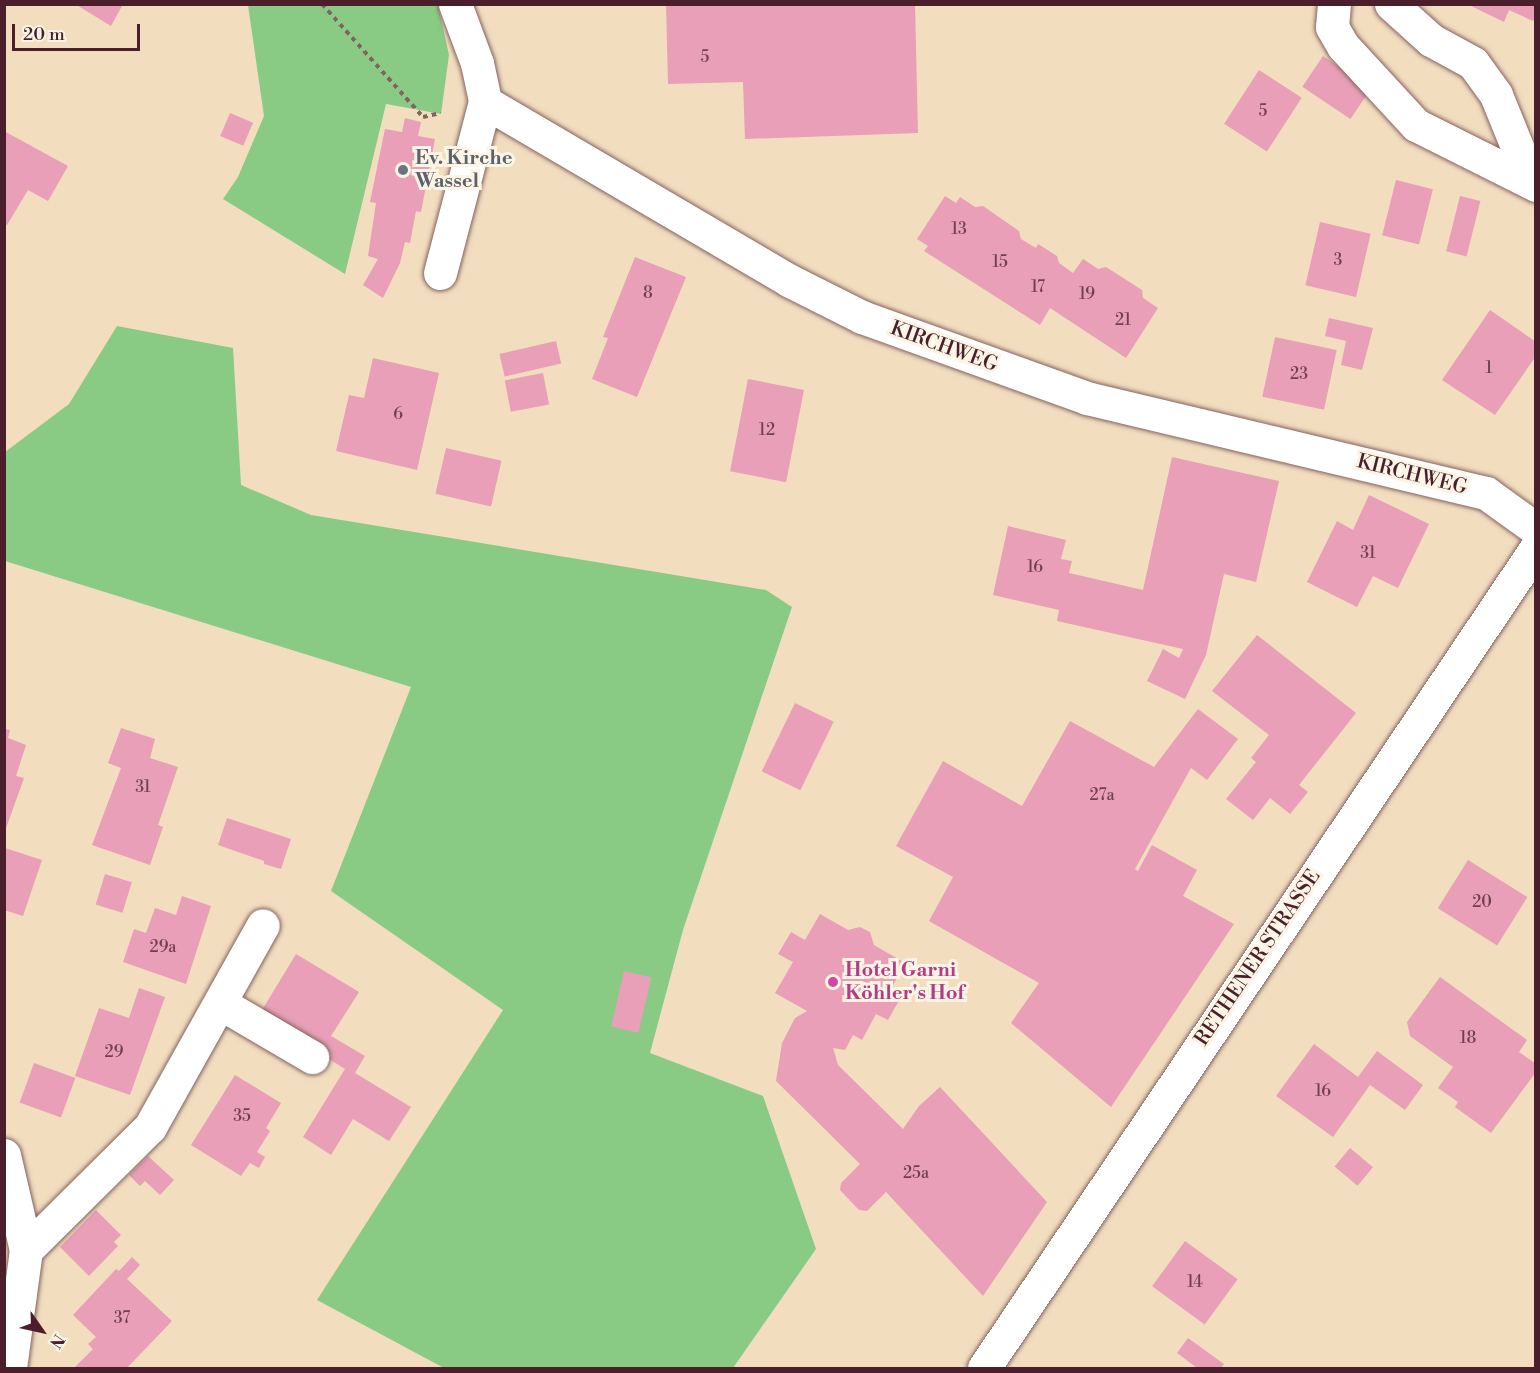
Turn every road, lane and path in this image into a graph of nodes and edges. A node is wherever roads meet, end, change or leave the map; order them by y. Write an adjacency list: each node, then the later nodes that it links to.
1 (322, 4): 5 (path)
2 (455, 4): 5 (street)
3 (1334, 4): 6 (street)
4 (1391, 4): 6 (street)
5 (485, 102): 7 (street); 8 (street, KIRCHWEG)
6 (1533, 183)
7 (440, 273)
8 (1536, 529)
9 (1536, 548): 16 (street, RETHENER STRASSE)
10 (263, 925): 11 (street)
11 (220, 1003): 12 (street); 14 (street)
12 (312, 1057)
13 (4, 1155): 14 (street)
14 (26, 1250): 15 (street)
15 (10, 1368)
16 (984, 1368)

